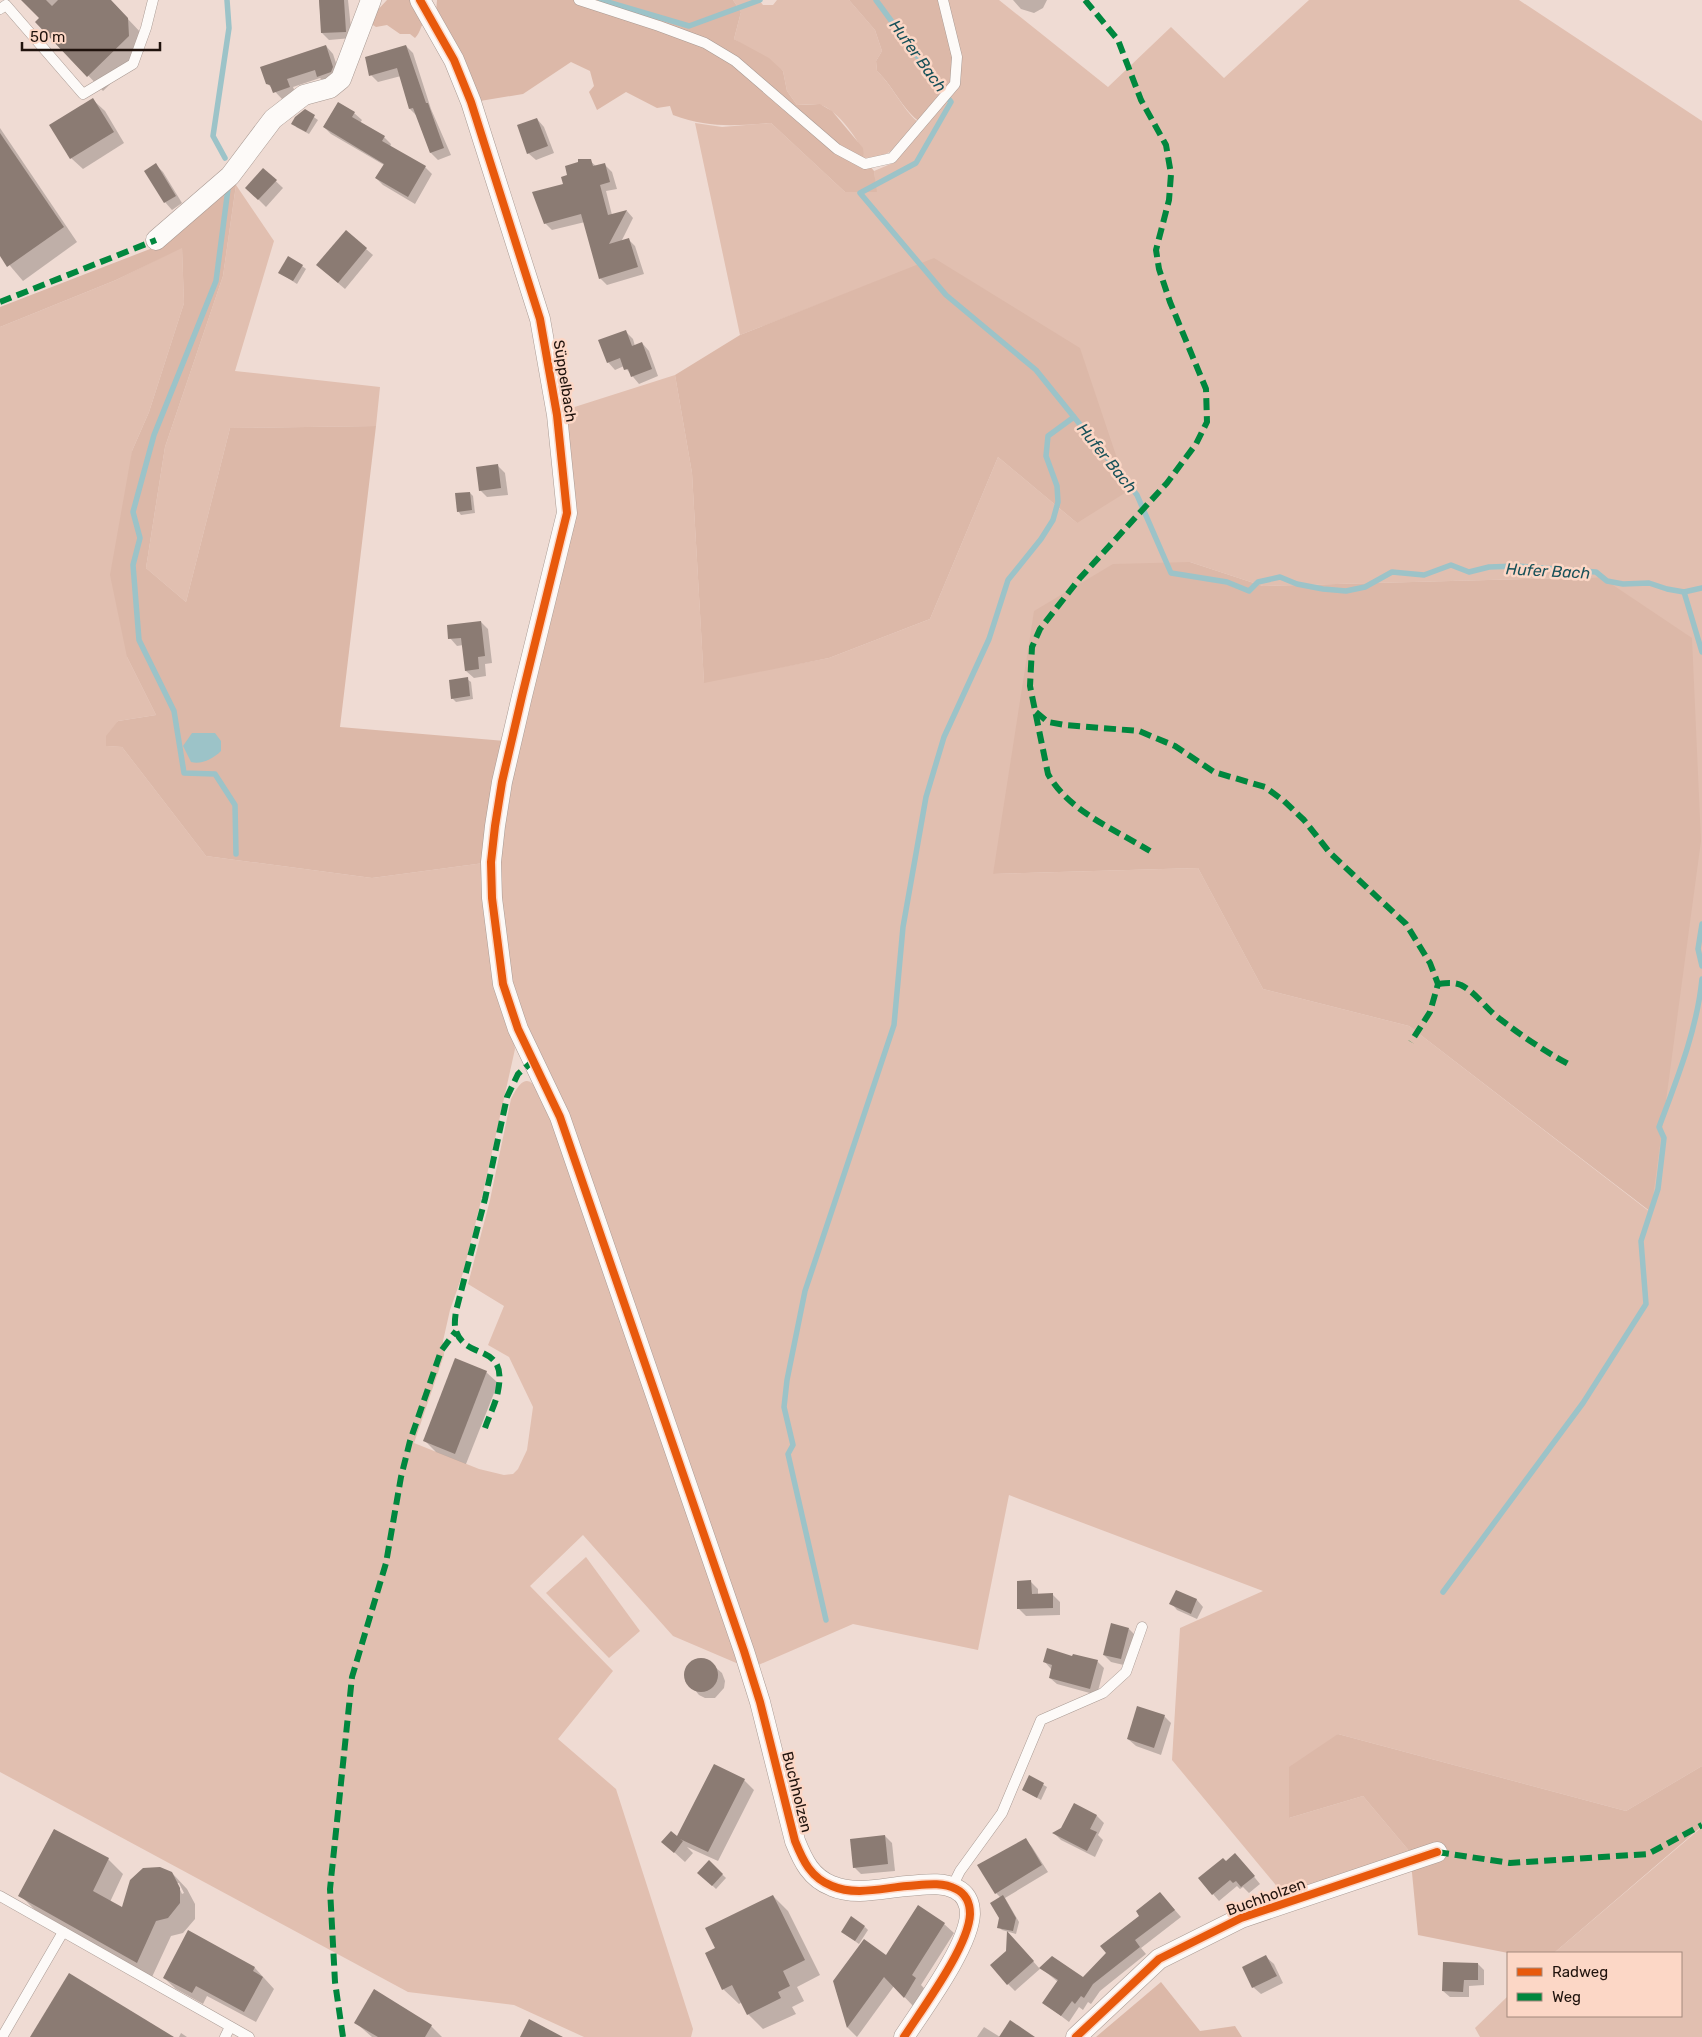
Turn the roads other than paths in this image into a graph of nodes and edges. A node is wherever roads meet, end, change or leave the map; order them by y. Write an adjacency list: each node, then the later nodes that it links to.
1 (153, 0): 6 (lane)
2 (371, 0): 7 (street)
3 (420, 0): 8 (street, Süppelbach)
4 (579, 0): 5 (lane)
5 (943, 0)
6 (5, 5)
7 (156, 240)
8 (659, 1410): 11 (street, Buchholzen)
9 (1142, 1626): 11 (lane)
10 (1438, 1852): 19 (street, Buchholzen)
11 (952, 1887): 18 (street)
12 (0, 1896): 13 (lane)
13 (63, 1932): 14 (lane); 15 (lane)
14 (230, 2026): 16 (lane); 17 (lane)
15 (2, 2037)
16 (225, 2037)
17 (249, 2037)
18 (904, 2037)
19 (1076, 2037)

